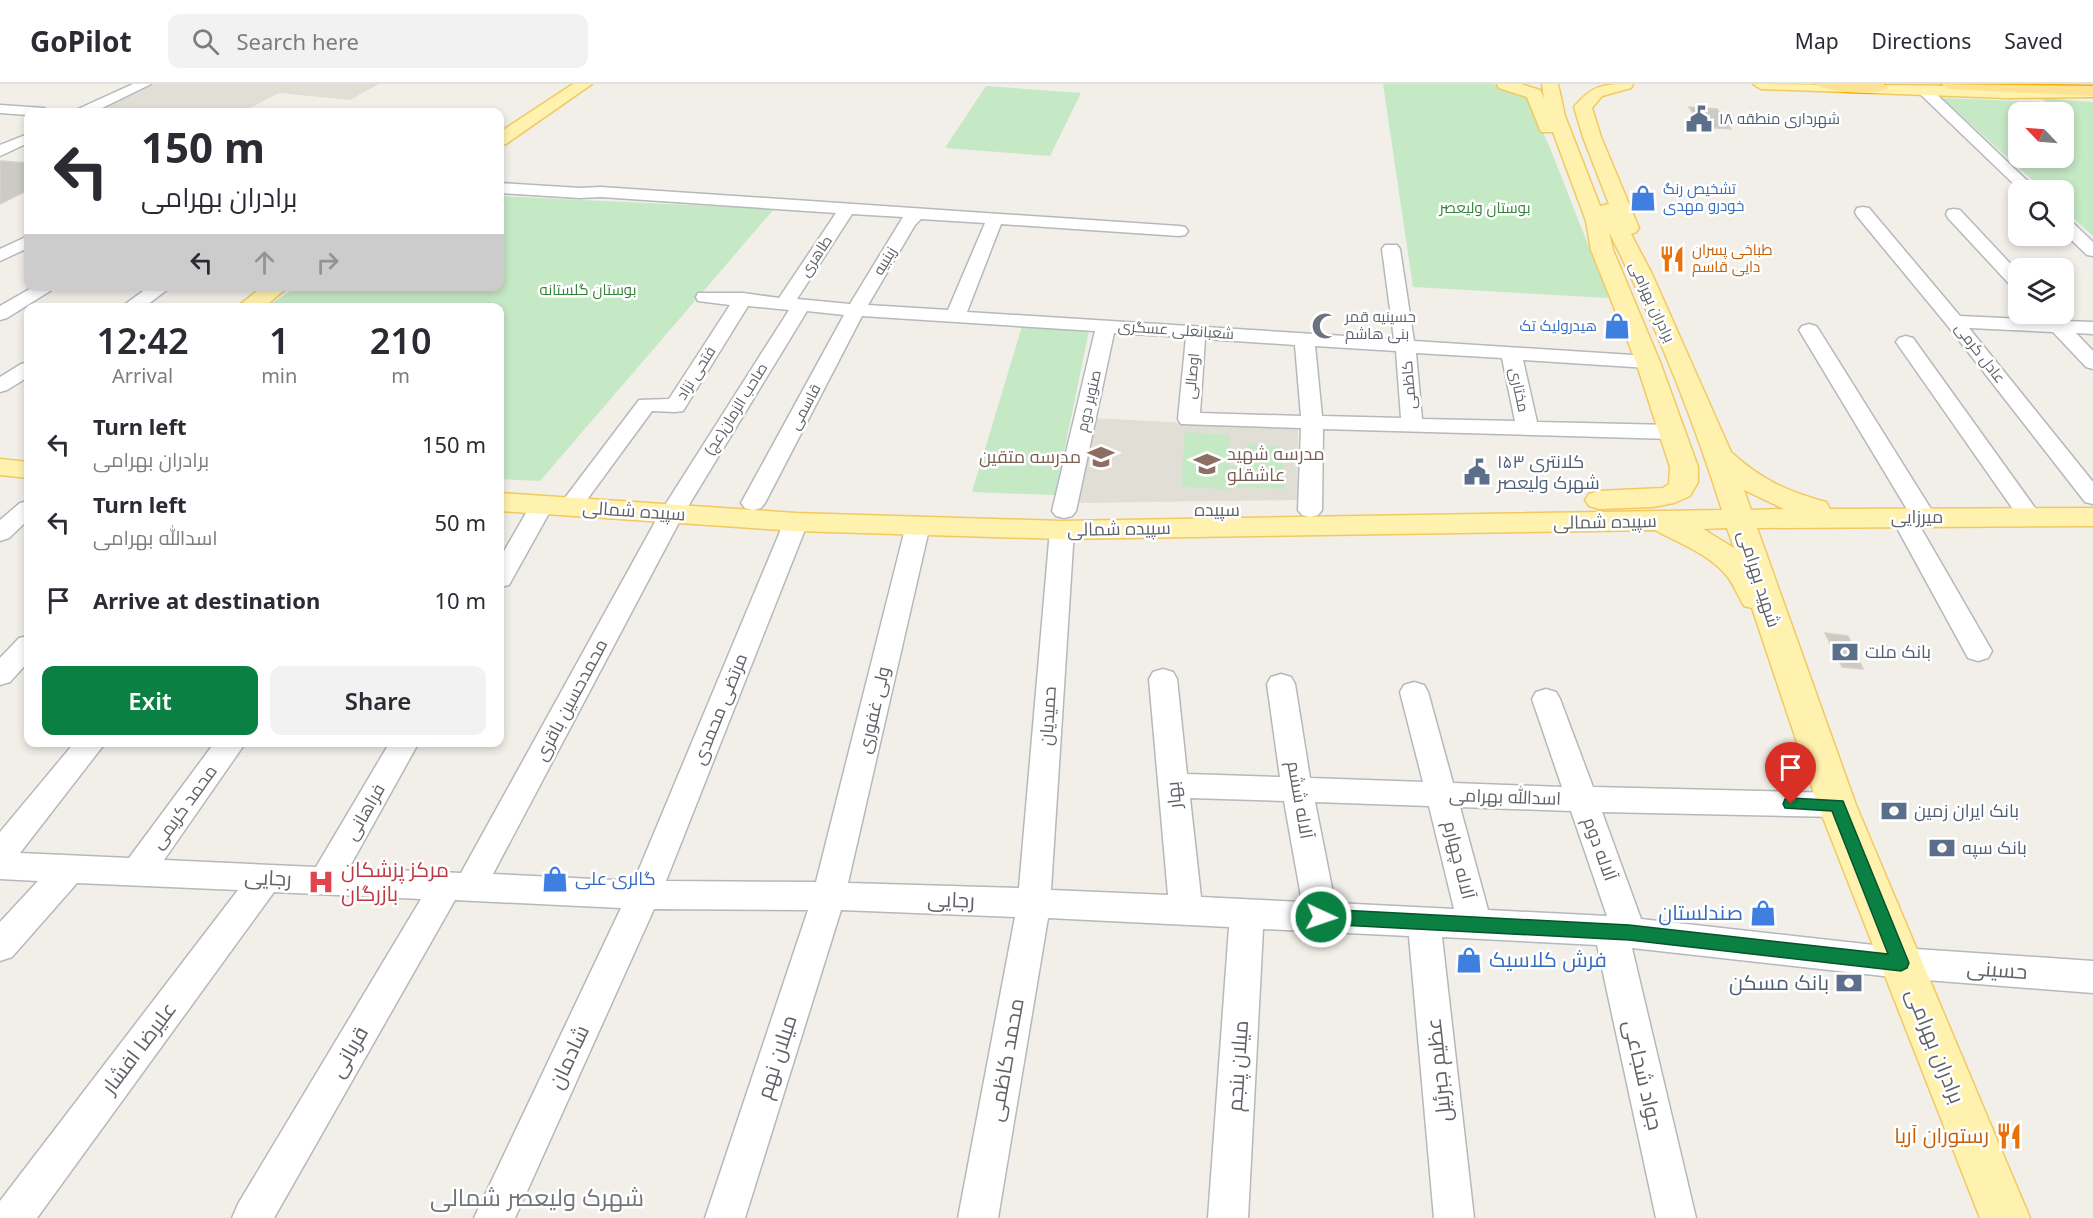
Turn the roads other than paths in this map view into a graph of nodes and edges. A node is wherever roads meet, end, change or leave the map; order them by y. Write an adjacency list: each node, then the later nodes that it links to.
1 (144, 84): 15 (street)
2 (584, 84): 19 (main road)
3 (1505, 84): 10 (main road)
4 (1568, 84): 37 (main road, برادران بهرامی)
5 (1591, 84): 14 (main road)
6 (1625, 84): 14 (main road)
7 (1761, 84): 11 (main road)
8 (1824, 84): 11 (highway)
9 (1949, 84): 13 (highway)
10 (1539, 87): 61 (main road, برادران بهرامی)
11 (1880, 88): 12 (main road)
12 (1924, 90): 13 (main road); 23 (street)
13 (2093, 92)
14 (1583, 106): 37 (main road)
15 (92, 108)
16 (0, 109): 17 (street)
17 (22, 111): 18 (street)
18 (0, 120)
19 (504, 137)
20 (24, 140): 21 (street)
21 (0, 153): 22 (street)
22 (24, 156)
23 (2018, 180)
24 (504, 188): 25 (street)
25 (847, 209): 27 (street); 45 (street, طاهری)
26 (1863, 212): 50 (street, عادل کرمی)
27 (916, 214): 29 (street); 46 (street, زینبیه)
28 (1954, 214): 36 (street)
29 (995, 219): 30 (street); 48 (street)
30 (1179, 231)
31 (2074, 233): 34 (street)
32 (24, 243): 35 (street)
33 (1390, 249): 59 (street, کاظمی)
34 (2093, 251)
35 (0, 256)
36 (2008, 272)
37 (1641, 274): 69 (main road, برادران بهرامی)
38 (40, 291): 47 (street)
39 (155, 291): 43 (street)
40 (271, 291): 44 (main road)
41 (705, 297): 42 (street, شعبانعلی عسگری)
42 (743, 299): 45 (street, شعبانعلی عسگری); 73 (street, فتحی نزاد)
43 (137, 303)
44 (254, 303)
45 (793, 305): 46 (street, شعبانعلی عسگری); 77 (street, صاحب الزمان(عج))
46 (856, 310): 48 (street, شعبانعلی عسگری); 74 (street, قاسمی)
47 (0, 314)
48 (955, 317): 53 (street, شعبانعلی عسگری)
49 (2008, 320): 50 (street)
50 (1954, 321): 71 (street, عادل کرمی)
51 (2057, 324): 62 (street)
52 (2073, 324): 54 (street)
53 (1106, 326): 56 (street, شعبانعلی عسگری); 85 (street, صنوبر دوم)
54 (2093, 328)
55 (1809, 330): 80 (street)
56 (1196, 332): 57 (street, شعبانعلی عسگری); 65 (street, اوصالی)
57 (1304, 339): 59 (street, شعبانعلی عسگری); 65 (street)
58 (1906, 342): 81 (street)
59 (1405, 345): 60 (street, شعبانعلی عسگری); 66 (street, کاظمی)
60 (1511, 352): 61 (street, شعبانعلی عسگری); 67 (street, مختاری)
61 (1648, 362): 68 (main road, برادران بهرامی)
62 (2093, 363)
63 (24, 371): 64 (street)
64 (0, 386)
65 (1312, 423): 66 (street); 75 (street)
66 (1412, 426): 67 (street)
67 (1527, 428): 68 (street)
68 (1673, 436): 69 (main road); 70 (main road, برادران بهرامی)
69 (1717, 451): 79 (main road); 84 (main road, برادران بهرامی)
70 (1679, 490): 78 (main road, سپیده)
71 (2093, 497)
72 (504, 502): 73 (main road, سپیده شمالی)
73 (556, 506): 77 (main road, سپیده شمالی); 90 (street)
74 (749, 510): 77 (main road, سپیده شمالی); 85 (main road); 86 (main road, سپیده شمالی)
75 (1310, 510): 78 (main road, سپیده); 83 (main road, سپیده)
76 (24, 512): 89 (street)
77 (672, 513): 113 (street, محمدحسین باقری)
78 (1382, 517): 83 (main road, سپیده شمالی); 87 (main road, سپیده شمالی)
79 (1871, 517): 80 (main road, میرزایی); 84 (main road, میرزایی)
80 (1913, 517): 81 (main road, میرزایی); 93 (street)
81 (2030, 517): 82 (main road, میرزایی)
82 (2093, 517)
83 (1181, 519): 85 (main road, سپیده شمالی)
84 (1740, 520): 87 (main road, سپیده شمالی); 91 (main road, شهید بهرامی)
85 (1063, 521): 88 (main road, سپیده شمالی); 116 (street, حمیدیان)
86 (796, 522): 88 (main road, سپیده شمالی); 114 (street, مرتضی محمدی)
87 (1659, 522): 91 (main road)
88 (918, 525): 115 (street, ولی غفوری)
89 (0, 533)
90 (504, 574)
91 (1778, 638): 106 (main road, برادران بهرامی)
92 (24, 649): 94 (street)
93 (1978, 651)
94 (0, 675)
95 (1163, 679): 102 (street, بهار)
96 (1281, 684): 103 (street, آلاله ششم)
97 (1414, 692): 104 (street, آلاله چهارم)
98 (1546, 699): 105 (street, آلاله دوم)
99 (88, 747): 107 (street)
100 (228, 747): 110 (street, محمد کریمی)
101 (402, 747): 112 (street, فراهانی)
102 (1173, 785): 103 (street, اسدالله بهرامی); 117 (street, بهار)
103 (1297, 790): 104 (street, اسدالله بهرامی); 119 (street, آلاله ششم)
104 (1442, 795): 105 (street, اسدالله بهرامی); 121 (street, آلاله چهارم)
105 (1582, 799): 106 (street, اسدالله بهرامی); 122 (street, آلاله دوم)
106 (1837, 805): 124 (main road, برادران بهرامی)
107 (0, 855)
108 (0, 866): 109 (street, رجایی)
109 (70, 869): 110 (street, رجایی); 123 (street)
110 (137, 872): 111 (street, رجایی)
111 (266, 878): 112 (street, رجایی); 126 (street, علیرضا افشار)
112 (325, 881): 113 (street, رجایی)
113 (458, 887): 114 (street, رجایی); 127 (street, قربانی)
114 (644, 895): 115 (street, رجایی); 128 (street, شادمان)
115 (830, 896): 116 (street, رجایی); 129 (street, میلان نهم)
116 (1034, 903): 117 (street, رجایی); 130 (street, محمد کاظمی)
117 (1186, 910): 118 (street, رجایی)
118 (1247, 913): 119 (street, رجایی); 131 (street, میلان پنجم)
119 (1321, 917): 120 (street, رجایی)
120 (1424, 922): 121 (street, رجایی); 132 (street, عظیم جبرئیل)
121 (1475, 924): 122 (street, رجایی)
122 (1620, 932): 124 (street, رجایی); 133 (street, جواد شجاعی)
123 (0, 946)
124 (1901, 963): 125 (street, حسینی); 134 (main road, برادران بهرامی)
125 (2093, 978)
126 (12, 1218)
127 (252, 1218)
128 (494, 1218)
129 (725, 1218)
130 (978, 1218)
131 (1228, 1218)
132 (1454, 1218)
133 (1676, 1218)
134 (2005, 1218)

